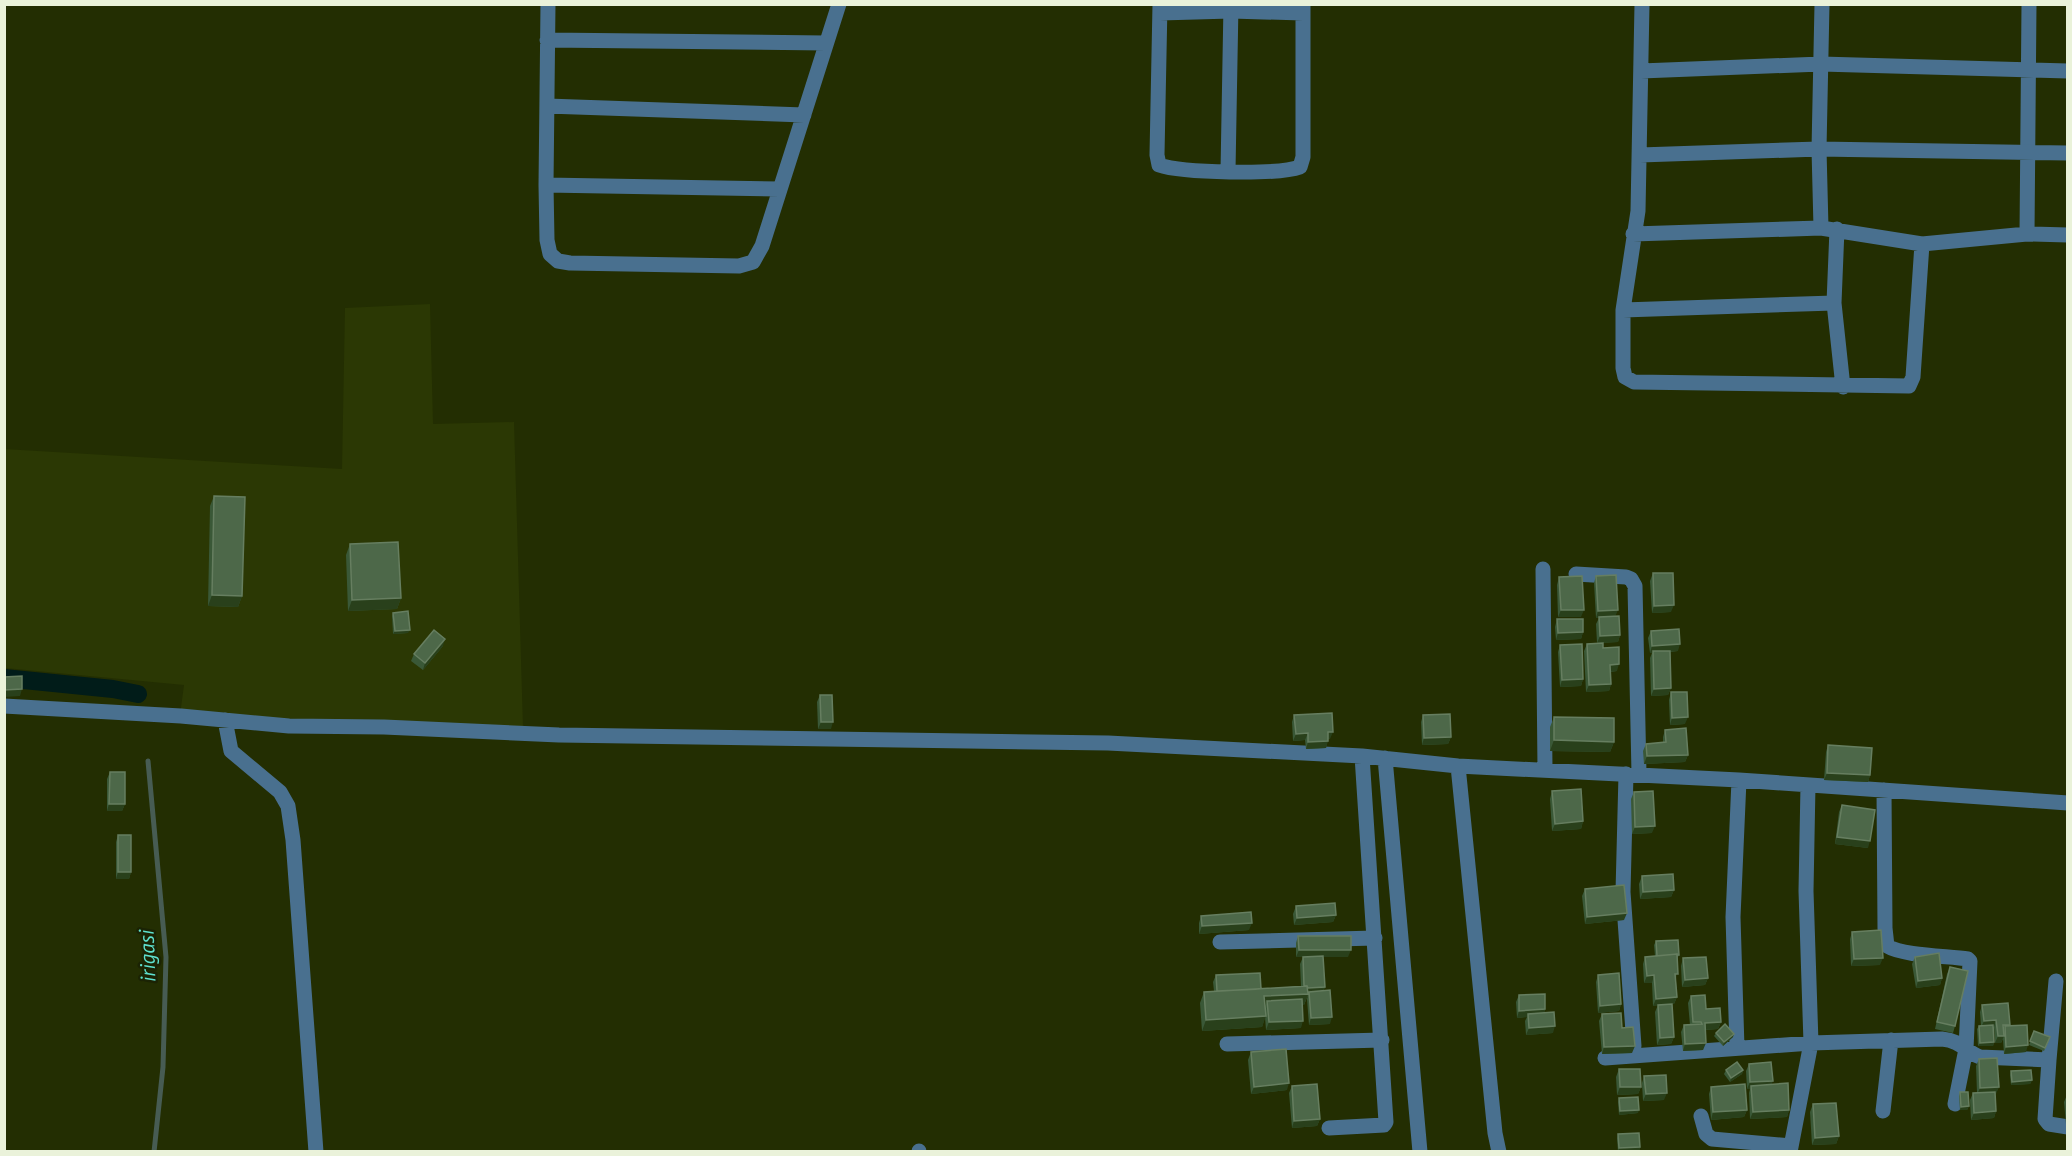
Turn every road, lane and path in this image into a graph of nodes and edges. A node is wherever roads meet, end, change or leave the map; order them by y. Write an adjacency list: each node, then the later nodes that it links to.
1 (548, 4): 9 (street)
2 (839, 4): 10 (street)
3 (1642, 4): 13 (street)
4 (1822, 4): 11 (street)
5 (2029, 4): 12 (street)
6 (1231, 8): 7 (street); 8 (street); 21 (street)
7 (1160, 9): 21 (street)
8 (1303, 9): 21 (street)
9 (548, 40): 10 (street); 15 (street)
10 (826, 43): 16 (street)
11 (1821, 64): 12 (street); 13 (street); 17 (street)
12 (2028, 70): 14 (street); 18 (street)
13 (1641, 71): 20 (street)
14 (2067, 71)
15 (547, 106): 16 (street); 22 (street)
16 (804, 115): 23 (street)
17 (1819, 149): 18 (street); 20 (street); 24 (street)
18 (2027, 153): 19 (street); 26 (street)
19 (2067, 153)
20 (1640, 155): 25 (street)
21 (1228, 171)
22 (546, 185): 23 (street); 23 (street)
23 (780, 189)
24 (1829, 228): 25 (street); 28 (street); 29 (street)
25 (1633, 234): 30 (street)
26 (2027, 234): 27 (street); 28 (street)
27 (2067, 235)
28 (1922, 244): 31 (street)
29 (1834, 303): 30 (street); 31 (street)
30 (1623, 310): 31 (street)
31 (1843, 387)
32 (1543, 569): 39 (street)
33 (1576, 574): 40 (street)
34 (4, 706): 35 (street)
35 (225, 720): 36 (street); 63 (street)
36 (1362, 756): 37 (street); 45 (street)
37 (1385, 758): 38 (street); 64 (street)
38 (1458, 766): 39 (street); 65 (street)
39 (1545, 769): 40 (street)
40 (1632, 774): 41 (street); 54 (street)
41 (1738, 780): 42 (street); 52 (street)
42 (1808, 785): 43 (street); 50 (street)
43 (1884, 790): 44 (street); 53 (street)
44 (2067, 803)
45 (1375, 938): 46 (street); 48 (street)
46 (1220, 942)
47 (2056, 981): 56 (street)
48 (1382, 1040): 51 (street); 61 (street)
49 (1891, 1040): 50 (street); 53 (street); 58 (street)
50 (1811, 1043): 52 (street); 62 (street)
51 (1227, 1044)
52 (1737, 1048): 54 (street)
53 (1966, 1049): 56 (street); 57 (street)
54 (1635, 1055): 55 (street)
55 (1605, 1058)
56 (2049, 1060): 60 (street)
57 (1955, 1104)
58 (1883, 1111)
59 (1701, 1116): 62 (street)
60 (2067, 1127)
61 (1329, 1128)
62 (1791, 1149)
63 (316, 1152)
64 (1420, 1152)
65 (1499, 1152)

